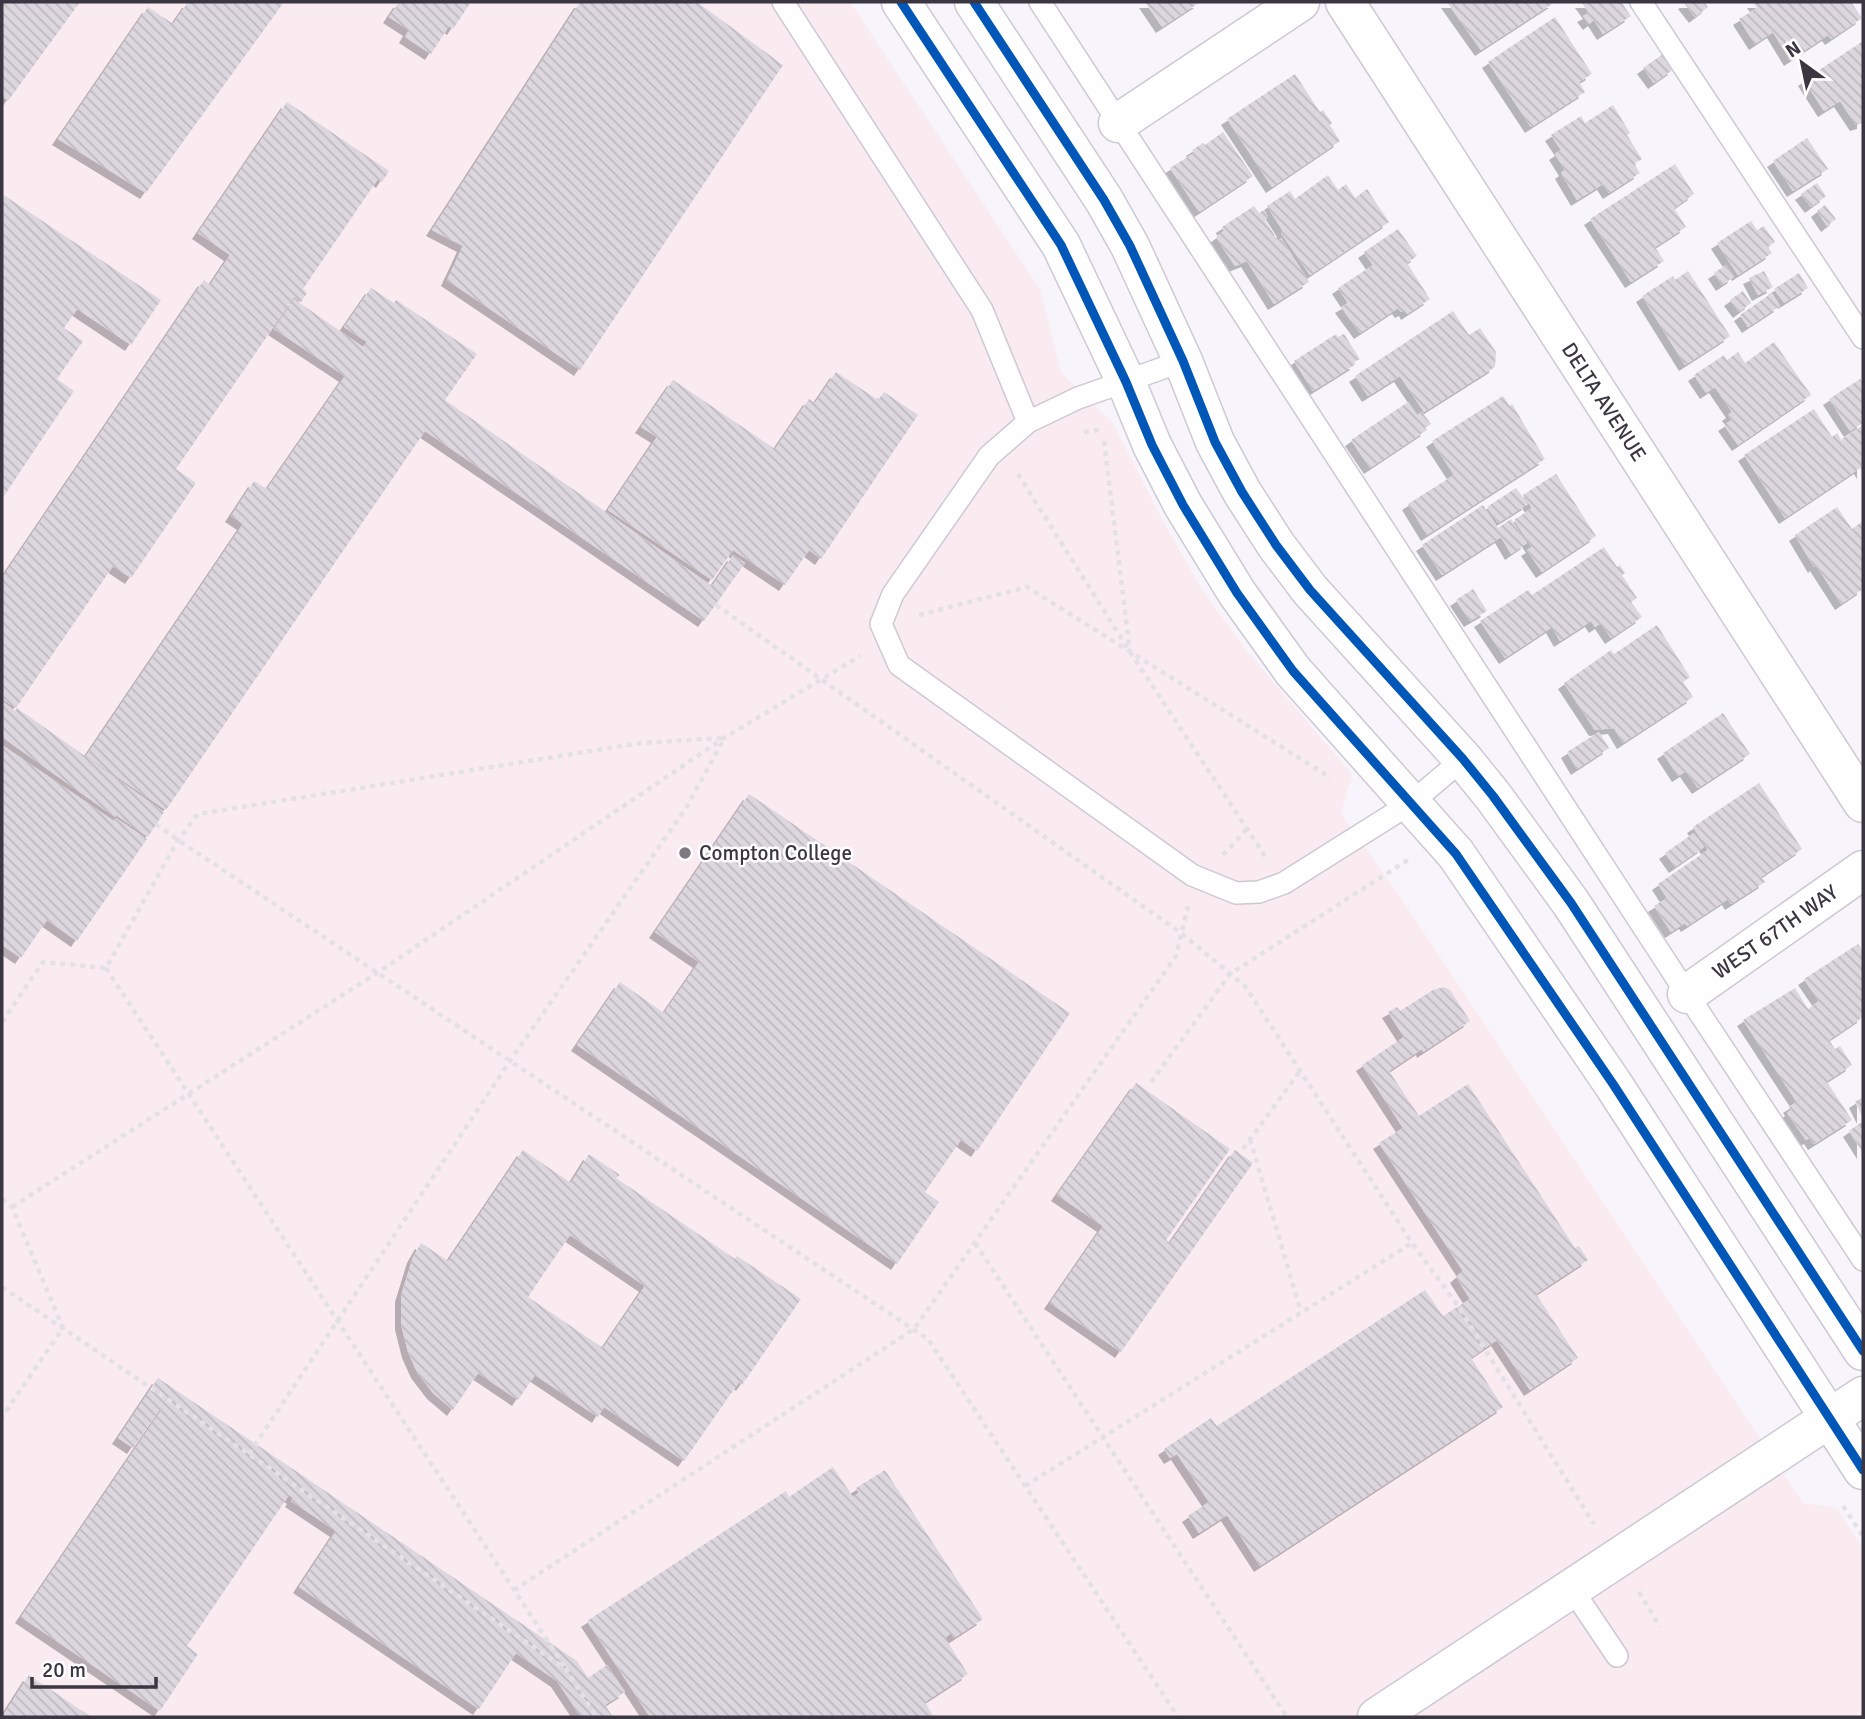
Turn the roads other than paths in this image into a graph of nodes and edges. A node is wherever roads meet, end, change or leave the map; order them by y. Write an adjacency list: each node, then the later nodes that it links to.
1 (783, 2): 12 (lane)
2 (901, 2): 11 (street)
3 (974, 2): 10 (street)
4 (1040, 2): 8 (lane)
5 (1300, 2): 8 (street)
6 (1345, 2): 15 (street, DELTA AVENUE)
7 (1641, 2): 9 (lane)
8 (1118, 123): 17 (lane)
9 (1863, 338)
10 (1183, 361): 11 (lane); 13 (street)
11 (1126, 382): 12 (lane); 14 (street)
12 (1028, 422): 14 (lane)
13 (1463, 760): 14 (lane); 19 (street)
14 (1411, 803): 21 (street)
15 (1863, 803)
16 (1863, 870): 17 (street, WEST 67TH WAY)
17 (1687, 994): 18 (lane)
18 (1863, 1261)
19 (1863, 1351)
20 (1863, 1396): 21 (street)
21 (1830, 1419): 22 (street); 23 (street)
22 (1863, 1470)
23 (1572, 1589): 24 (lane); 25 (street)
24 (1617, 1656)
25 (1377, 1717)

